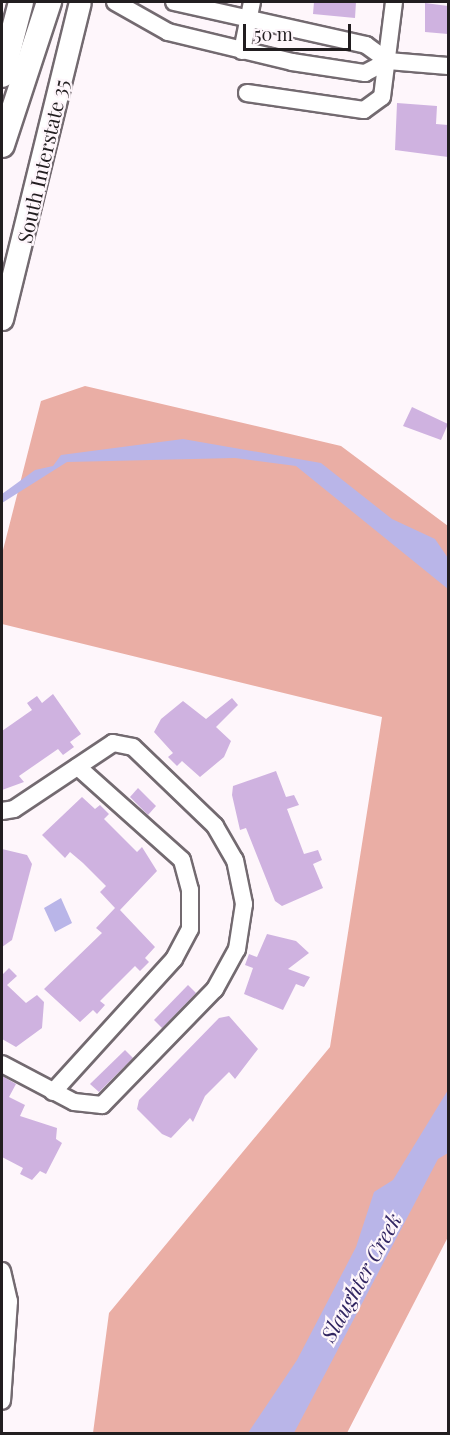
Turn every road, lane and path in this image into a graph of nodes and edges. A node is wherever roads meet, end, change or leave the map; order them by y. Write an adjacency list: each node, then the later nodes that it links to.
1 (21, 2): 12 (highway)
2 (49, 2): 14 (highway)
3 (80, 2): 15 (main road, South Interstate 35)
4 (116, 2): 9 (street)
5 (174, 2): 8 (street)
6 (252, 2): 8 (street)
7 (394, 2): 10 (street)
8 (250, 20): 9 (street); 10 (street)
9 (242, 51): 10 (street)
10 (388, 61): 11 (street); 13 (street)
11 (448, 66)
12 (2, 75)
13 (247, 93)
14 (2, 145)
15 (2, 319)
16 (78, 767): 17 (street); 19 (street); 19 (street)
17 (2, 811)
18 (2, 1064): 19 (street)
19 (53, 1092)
20 (2, 1271): 21 (street)
21 (2, 1401)

